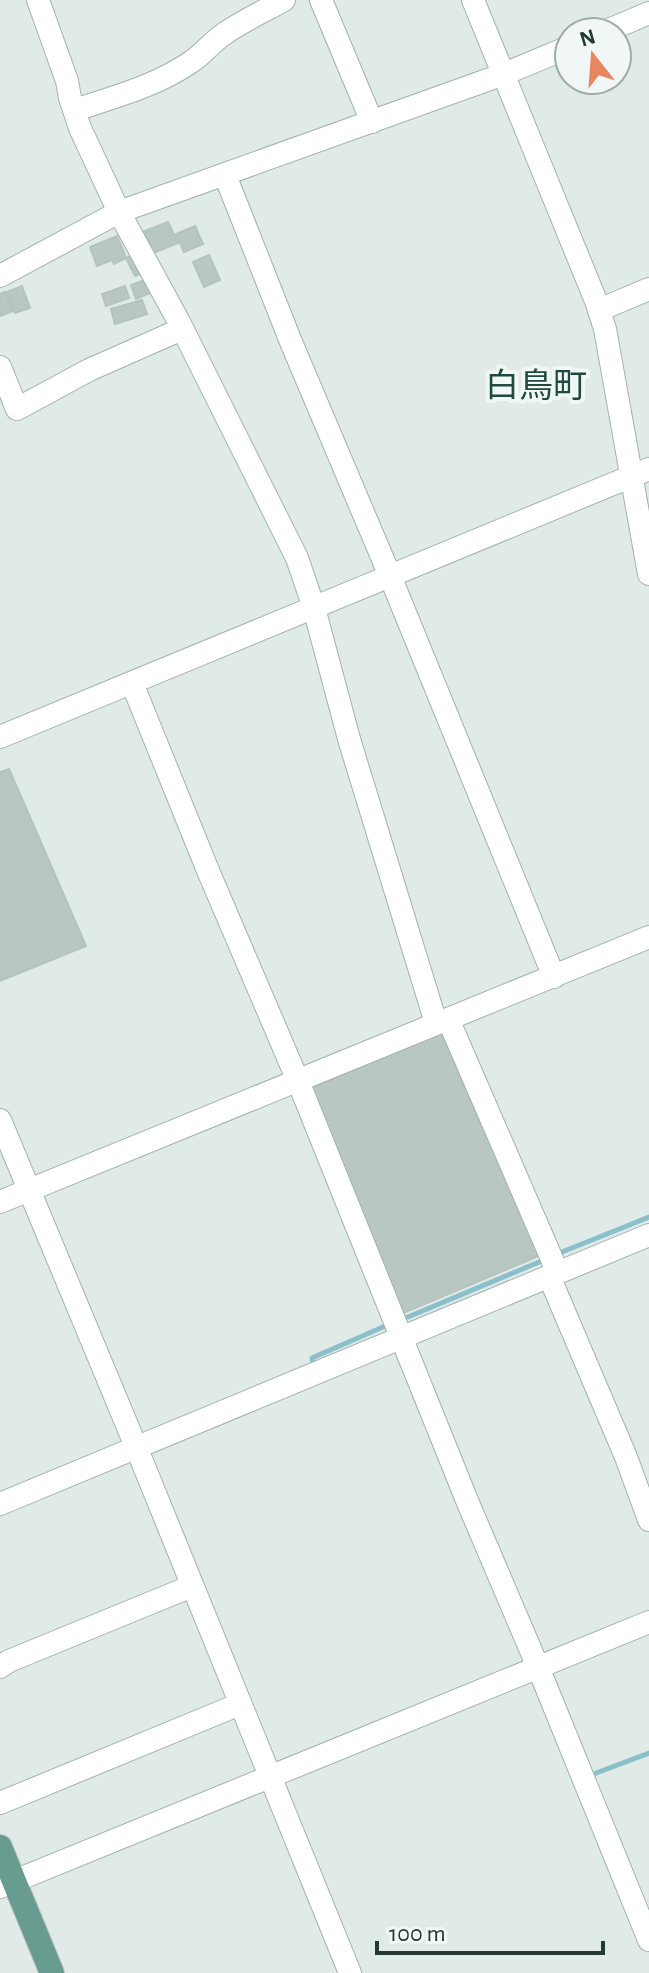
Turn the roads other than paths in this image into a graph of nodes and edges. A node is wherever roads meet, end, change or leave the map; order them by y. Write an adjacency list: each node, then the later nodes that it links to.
1 (38, 0): 7 (street)
2 (284, 0): 7 (street)
3 (321, 0): 8 (street)
4 (473, 0): 6 (street)
5 (553, 54): 6 (street)
6 (504, 74): 8 (street); 13 (street)
7 (75, 110): 10 (street)
8 (372, 122): 9 (street)
9 (225, 175): 10 (street); 18 (street)
10 (119, 212): 11 (street); 14 (street)
11 (0, 276)
12 (649, 289): 13 (street)
13 (599, 310): 16 (street)
14 (182, 329): 15 (street); 19 (street)
15 (0, 367)
16 (640, 472): 17 (street); 18 (street)
17 (649, 574)
18 (390, 576): 19 (street); 23 (street)
19 (314, 608): 20 (street); 24 (street)
20 (132, 683): 21 (street); 25 (street)
21 (0, 737)
22 (649, 937): 23 (street)
23 (554, 977): 24 (street)
24 (442, 1021): 25 (street); 30 (street)
25 (298, 1081): 27 (street); 31 (street)
26 (0, 1120): 27 (street)
27 (29, 1191): 28 (street); 32 (street)
28 (0, 1202)
29 (649, 1235): 30 (street)
30 (552, 1266): 31 (street); 34 (street)
31 (402, 1337): 32 (street); 38 (street)
32 (137, 1449): 33 (street); 35 (street)
33 (0, 1504)
34 (649, 1520)
35 (192, 1586): 37 (street); 39 (street)
36 (649, 1622): 38 (street)
37 (0, 1667)
38 (538, 1667): 40 (street); 44 (street)
39 (240, 1704): 40 (street); 41 (street)
40 (270, 1777): 43 (street); 46 (street)
41 (0, 1803)
42 (0, 1847): 43 (main road)
43 (7, 1884): 45 (main road)
44 (649, 1940)
45 (52, 1973)
46 (350, 1973)

